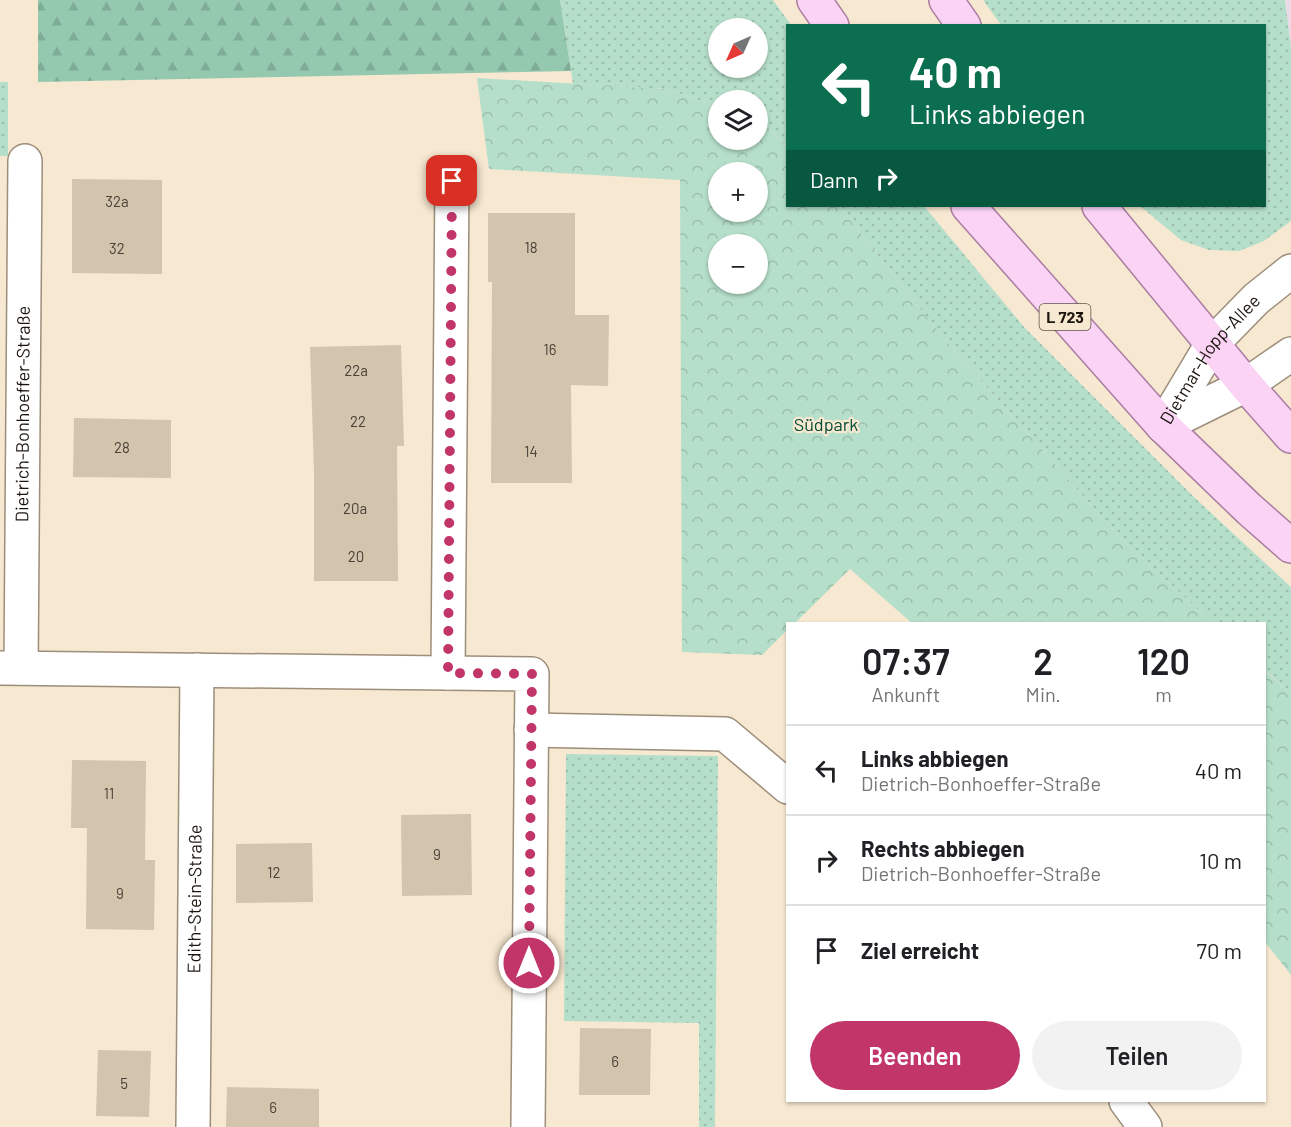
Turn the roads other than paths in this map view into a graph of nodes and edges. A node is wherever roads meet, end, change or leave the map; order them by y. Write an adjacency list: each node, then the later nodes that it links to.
1 (814, 0): 3 (main road)
2 (946, 0): 4 (main road)
3 (831, 24)
4 (963, 24)
5 (25, 161): 16 (street, Dietrich-Bonhoeffer-Straße)
6 (452, 181): 18 (street)
7 (969, 207): 13 (main road, L 723)
8 (1100, 207): 10 (main road)
9 (1291, 270): 10 (street, Dietmar-Hopp-Allee)
10 (1212, 344): 12 (main road); 13 (street, Dietmar-Hopp-Allee)
11 (1291, 354): 12 (street, Dietmar-Hopp-Allee)
12 (1246, 385): 13 (street, Dietmar-Hopp-Allee); 14 (main road)
13 (1163, 426): 15 (main road, L 723)
14 (1291, 436)
15 (1291, 546)
16 (10, 668): 17 (street, Dietrich-Bonhoeffer-Straße)
17 (197, 670): 18 (street, Dietrich-Bonhoeffer-Straße); 22 (street, Edith-Stein-Straße)
18 (448, 673): 19 (street, Dietrich-Bonhoeffer-Straße)
19 (531, 730): 20 (street); 23 (street, Dietrich-Bonhoeffer-Straße)
20 (786, 785)
21 (1127, 1102): 24 (street)
22 (193, 1127)
23 (528, 1127)
24 (1145, 1127)

